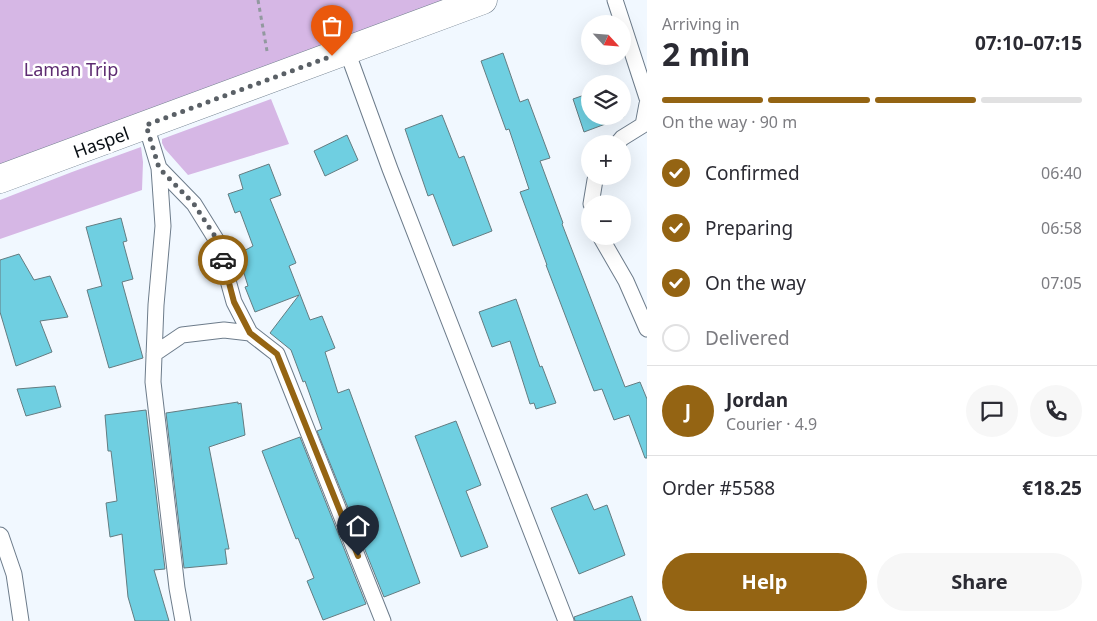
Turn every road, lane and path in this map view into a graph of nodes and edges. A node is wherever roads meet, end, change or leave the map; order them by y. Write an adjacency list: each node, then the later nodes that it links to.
1 (258, 0): 5 (path)
2 (483, 0): 4 (street, Haspel)
3 (615, 0): 6 (lane)
4 (347, 50): 5 (street, Haspel); 20 (lane)
5 (272, 78): 8 (street, Haspel)
6 (647, 98)
7 (647, 104): 9 (lane)
8 (146, 125): 10 (lane); 11 (street, Haspel)
9 (627, 135)
10 (159, 168): 14 (lane); 15 (lane)
11 (0, 179)
12 (605, 245): 13 (lane)
13 (647, 329)
14 (250, 333): 15 (lane); 19 (lane)
15 (154, 354): 18 (lane)
16 (0, 535): 17 (lane)
17 (21, 621)
18 (183, 621)
19 (382, 621)
20 (566, 621)

